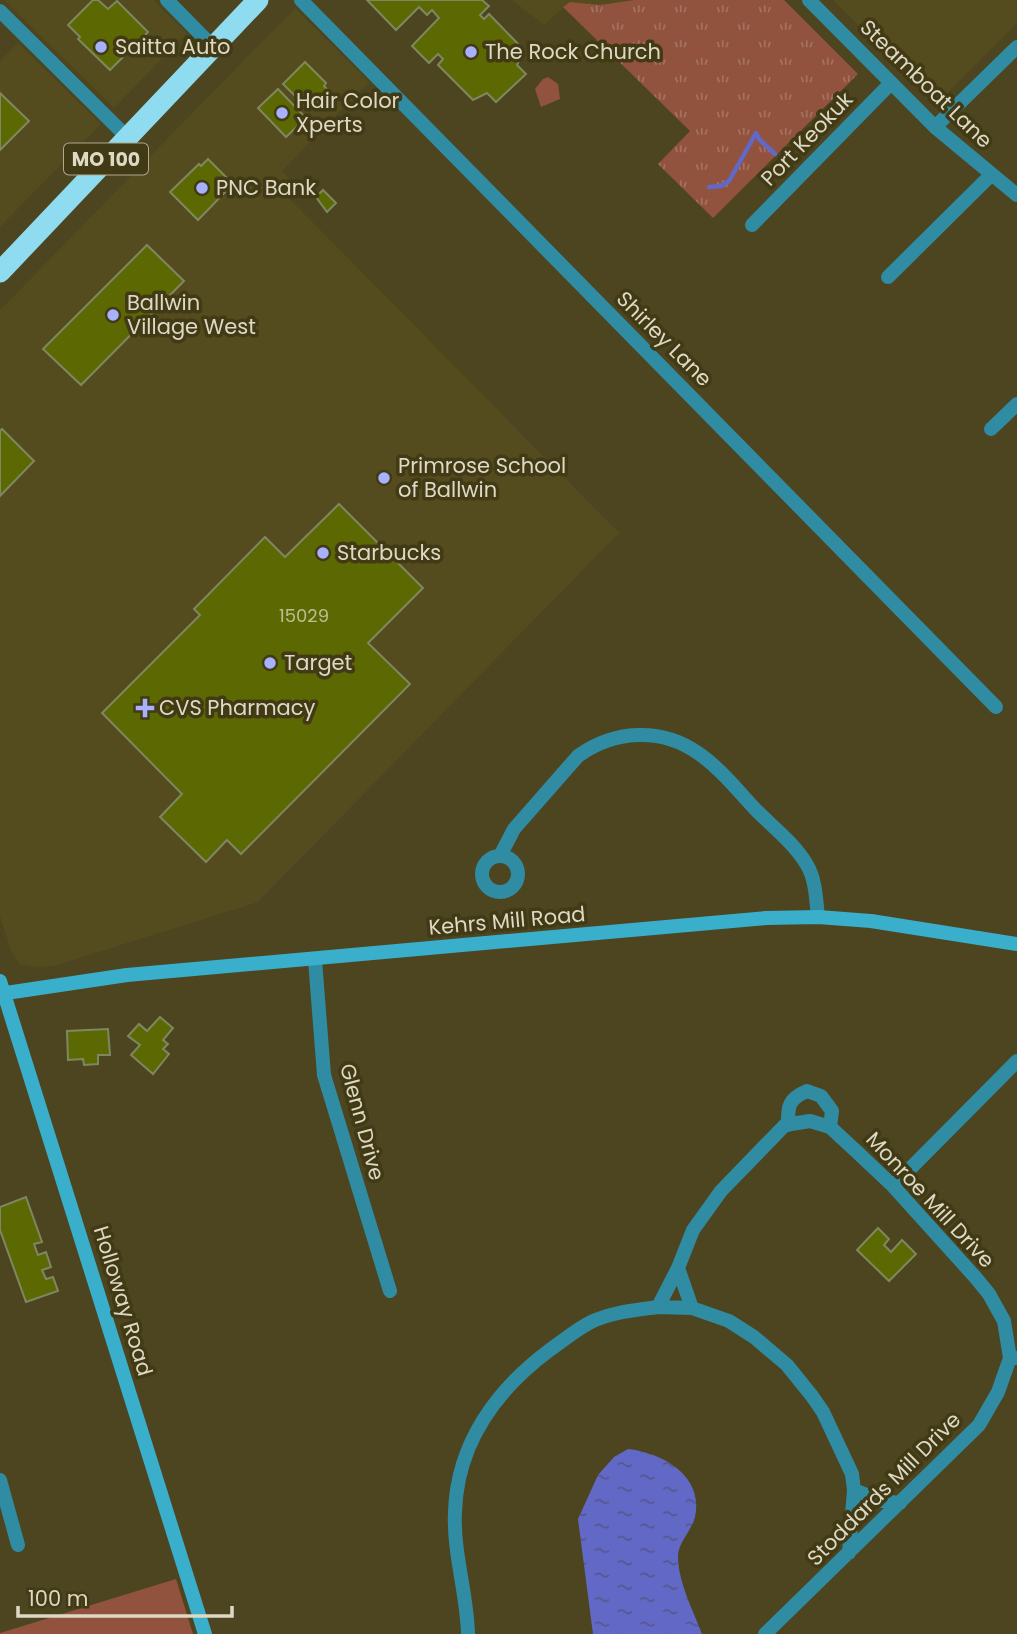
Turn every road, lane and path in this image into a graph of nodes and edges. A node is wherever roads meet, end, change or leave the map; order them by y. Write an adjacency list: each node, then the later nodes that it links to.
1 (167, 0): 6 (street)
2 (258, 0): 6 (highway, MO 100)
3 (301, 0): 18 (street, Shirley Lane)
4 (809, 0): 8 (street, Steamboat Lane)
5 (0, 11): 10 (street)
6 (213, 47): 10 (highway, MO 100)
7 (1017, 47): 9 (street)
8 (891, 83): 9 (street, Steamboat Lane); 13 (street, Port Keokuk)
9 (935, 127): 11 (street, Steamboat Lane)
10 (127, 137): 14 (highway, MO 100)
11 (991, 175): 12 (street, Steamboat Lane); 15 (street)
12 (1017, 195)
13 (752, 225)
14 (0, 272)
15 (888, 276)
16 (1017, 404): 17 (street)
17 (991, 429)
18 (996, 707)
19 (500, 856): 20 (street)
20 (818, 917): 21 (street, Kehrs Mill Road); 22 (street, Kehrs Mill Road)
21 (1017, 944)
22 (315, 960): 23 (street, Kehrs Mill Road); 29 (street, Glenn Drive)
23 (2, 990): 38 (street, Holloway Road)
24 (1017, 1062): 27 (street)
25 (788, 1125): 26 (street, Monroe Mill Drive); 26 (street); 28 (street)
26 (830, 1127): 27 (street, Monroe Mill Drive)
27 (892, 1186): 32 (street, Monroe Mill Drive)
28 (678, 1268): 30 (street); 31 (street)
29 (390, 1292)
30 (658, 1307): 31 (street); 39 (street)
31 (692, 1308): 34 (street)
32 (1014, 1358): 35 (street, Stoddards Mill Drive)
33 (0, 1480): 36 (street)
34 (854, 1490): 35 (street); 37 (street)
35 (900, 1503): 37 (street, Stoddards Mill Drive)
36 (18, 1545)
37 (849, 1553): 40 (street, Stoddards Mill Drive)
38 (205, 1634)
39 (468, 1634)
40 (765, 1634)

